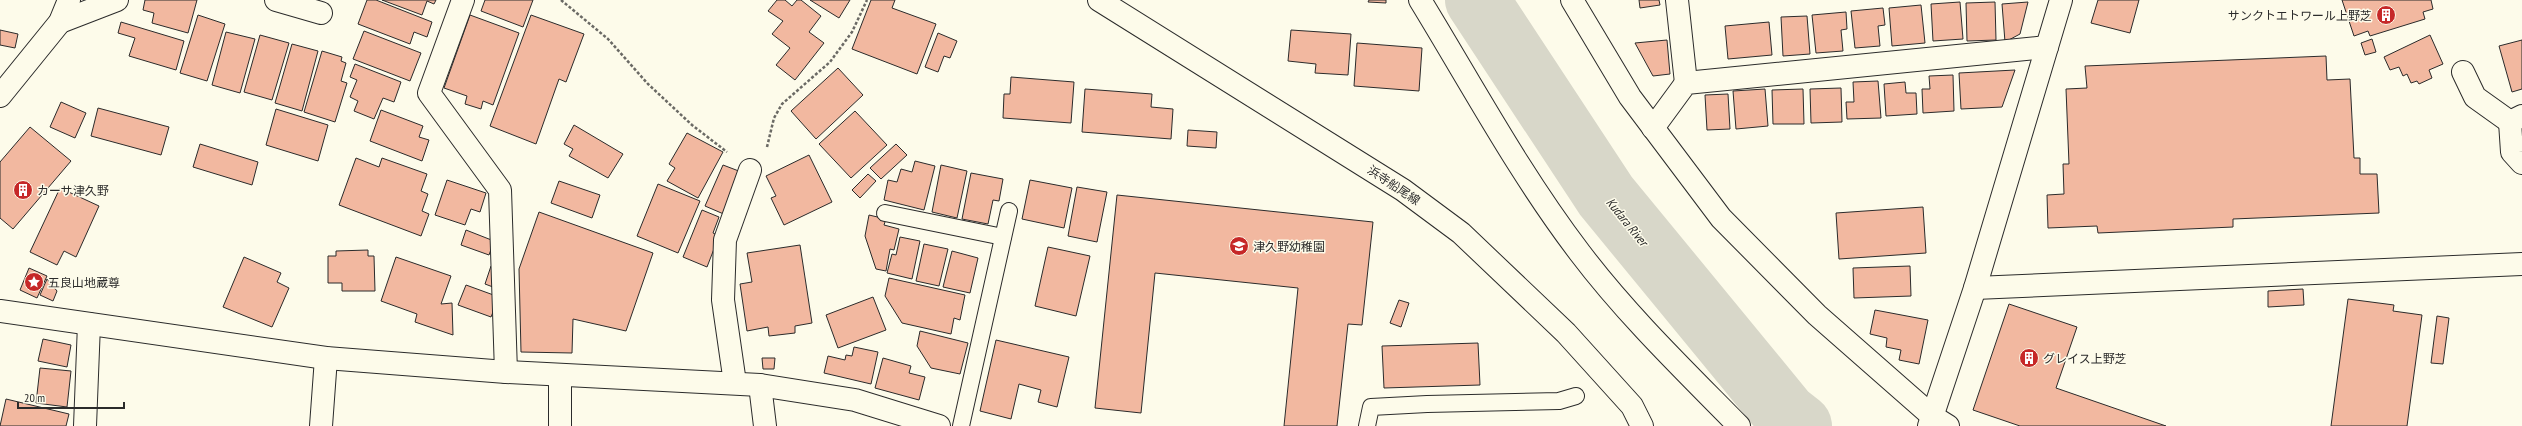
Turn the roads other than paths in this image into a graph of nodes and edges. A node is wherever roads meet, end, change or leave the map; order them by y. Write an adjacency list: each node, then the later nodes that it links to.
1 (69, 0): 11 (street)
2 (117, 0): 11 (street)
3 (276, 0): 10 (street)
4 (463, 0): 28 (street)
5 (1099, 0): 41 (street, 浜寺船尾線)
6 (1420, 0): 42 (street)
7 (1572, 0): 17 (street)
8 (1677, 0): 14 (street)
9 (2061, 0): 12 (street)
10 (321, 13)
11 (60, 22): 15 (street)
12 (2047, 47): 14 (street); 24 (street)
13 (2463, 72): 16 (street)
14 (1686, 83): 17 (street)
15 (0, 96)
16 (2516, 119): 18 (street)
17 (1653, 128): 33 (street)
18 (2522, 163)
19 (750, 170): 30 (street)
20 (1009, 211): 22 (lane)
21 (885, 213): 22 (lane)
22 (1003, 237): 39 (lane)
23 (2522, 264): 24 (street)
24 (1975, 288): 33 (street)
25 (0, 311): 26 (street)
26 (89, 324): 27 (street); 34 (street)
27 (326, 358): 28 (street); 35 (street)
28 (506, 372): 29 (street)
29 (560, 375): 30 (street); 36 (street)
30 (735, 383): 31 (street)
31 (760, 385): 37 (street); 38 (street)
32 (1576, 396): 40 (lane)
33 (1935, 423)
34 (84, 426)
35 (321, 426)
36 (560, 426)
37 (765, 426)
38 (939, 426)
39 (961, 426)
40 (1366, 426)
41 (1642, 426)
42 (1739, 426)

